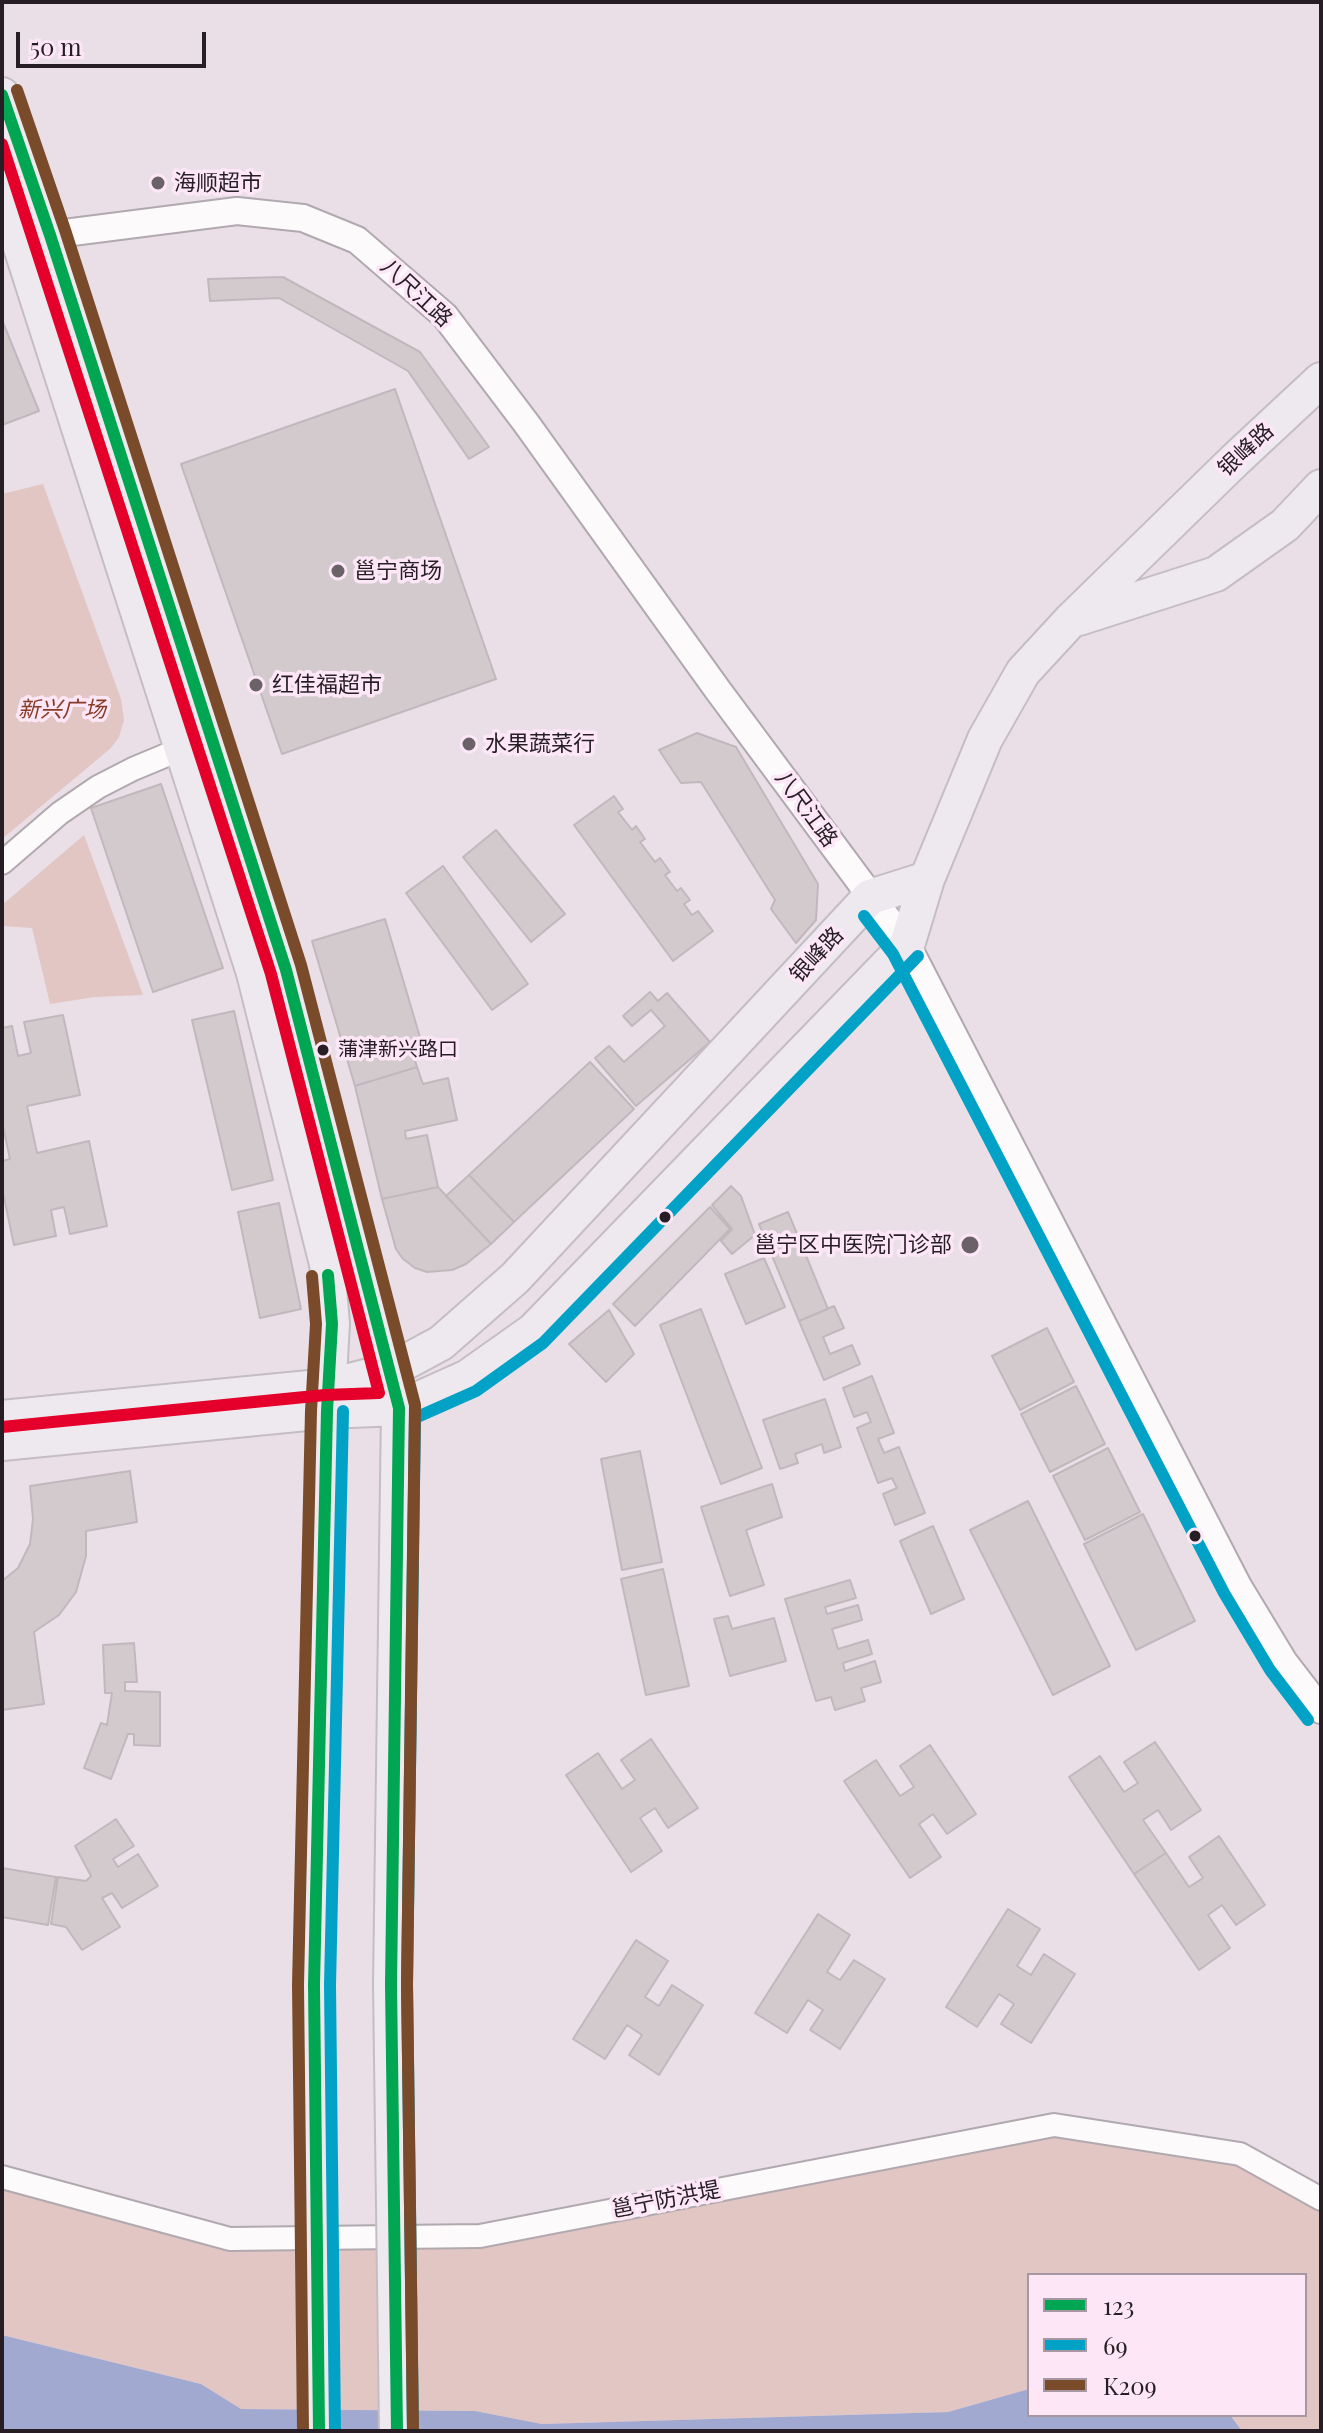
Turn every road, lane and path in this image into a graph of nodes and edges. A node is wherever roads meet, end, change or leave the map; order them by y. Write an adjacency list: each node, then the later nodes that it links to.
1 (2, 95): 2 (main road)
2 (14, 224): 6 (main road); 9 (street, 八尺江路); 11 (main road)
3 (1321, 380): 5 (main road, 银峰路)
4 (1321, 487): 5 (main road)
5 (1071, 620): 8 (main road, 银峰路)
6 (181, 749): 7 (street); 12 (main road)
7 (2, 863)
8 (927, 879): 9 (main road, 银峰路); 10 (main road)
9 (870, 897): 10 (street, 八尺江路); 11 (main road, 银峰路)
10 (907, 945): 13 (main road); 16 (street, 八尺江路)
11 (389, 1371): 12 (main road, 银峰路); 13 (main road)
12 (328, 1398): 13 (main road); 14 (main road); 15 (main road); 19 (main road, bridge)
13 (399, 1408): 20 (main road, bridge)
14 (2, 1418)
15 (2, 1443)
16 (1321, 1710)
17 (2, 2177): 18 (street, 邕宁防洪堤)
18 (1321, 2199)
19 (319, 2431)
20 (397, 2431)

